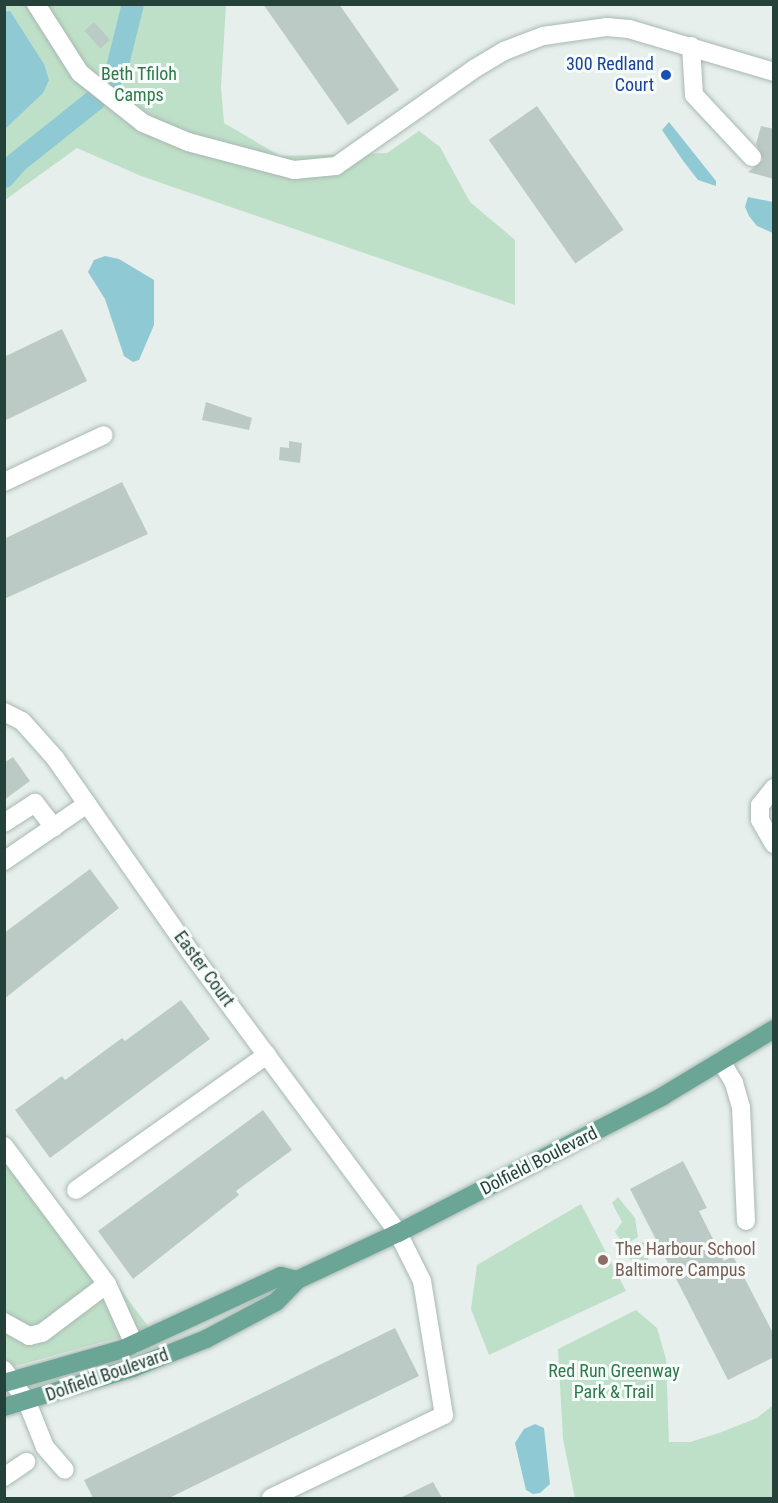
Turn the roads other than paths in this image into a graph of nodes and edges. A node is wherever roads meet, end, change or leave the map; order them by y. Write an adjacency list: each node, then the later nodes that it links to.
1 (36, 4): 2 (street)
2 (691, 46): 3 (street); 4 (street)
3 (774, 72)
4 (752, 157)
5 (104, 435): 6 (street)
6 (4, 482)
7 (4, 712): 9 (street, Easter Court)
8 (774, 788): 10 (street)
9 (87, 804): 12 (street); 16 (street, Easter Court)
10 (767, 820): 13 (street)
11 (4, 824): 12 (street)
12 (54, 827): 14 (street)
13 (774, 844)
14 (4, 861)
15 (774, 1029): 17 (main road, Dolfield Boulevard)
16 (267, 1055): 19 (street); 21 (street, Easter Court)
17 (721, 1060): 20 (street); 21 (main road, Dolfield Boulevard)
18 (4, 1146): 23 (street)
19 (76, 1190)
20 (746, 1221)
21 (398, 1233): 22 (main road, Dolfield Boulevard); 32 (street, Easter Court)
22 (297, 1280): 25 (main road, Dolfield Boulevard); 27 (main road, Dolfield Boulevard)
23 (107, 1284): 24 (street); 25 (street)
24 (4, 1322)
25 (134, 1344): 26 (main road, Dolfield Boulevard)
26 (7, 1378): 27 (street)
27 (27, 1402): 28 (main road, Dolfield Boulevard); 30 (street)
28 (4, 1407)
29 (26, 1462): 31 (street)
30 (65, 1470)
31 (4, 1477)
32 (271, 1498)

